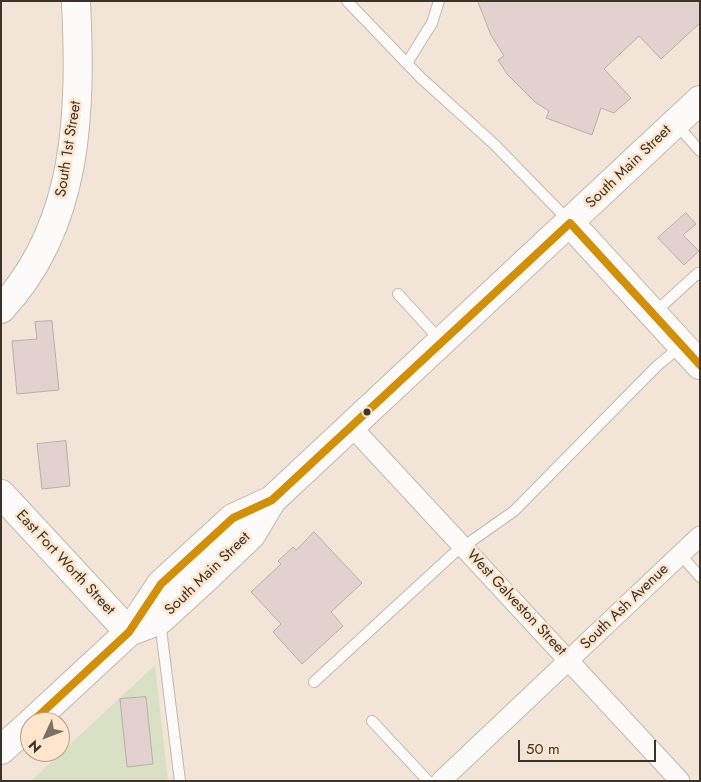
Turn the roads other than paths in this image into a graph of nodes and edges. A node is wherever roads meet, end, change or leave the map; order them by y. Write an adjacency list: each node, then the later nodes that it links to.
1 (76, 1): 11 (main road, South 1st Street)
2 (440, 1): 4 (lane)
3 (352, 4): 4 (lane)
4 (407, 63): 8 (lane)
5 (700, 100): 6 (main road, South Main Street)
6 (675, 123): 7 (lane); 8 (main road, South Main Street)
7 (700, 151)
8 (570, 222): 12 (main road); 13 (main road, South Main Street)
9 (699, 272): 12 (lane)
10 (398, 294): 13 (lane)
11 (1, 309)
12 (653, 314): 14 (main road)
13 (442, 342): 16 (main road, South Main Street)
14 (681, 345): 15 (main road); 20 (lane)
15 (700, 365)
16 (351, 426): 17 (main road, South Main Street); 20 (street, West Galveston Street)
17 (272, 500): 23 (main road, South Main Street); 24 (main road, South Main Street)
18 (4, 504): 24 (main road, East Fort Worth Street)
19 (700, 536): 21 (street, South Ash Avenue)
20 (463, 547): 25 (street, West Galveston Street); 26 (lane)
21 (680, 554): 22 (lane); 25 (street, South Ash Avenue)
22 (700, 577)
23 (160, 620): 24 (main road, South Main Street); 31 (lane)
24 (129, 632): 27 (main road, South Main Street)
25 (569, 660): 33 (street, South Ash Avenue); 34 (street, West Galveston Street)
26 (314, 682)
27 (43, 712)
28 (372, 721): 32 (lane)
29 (20, 733): 30 (main road, South Main Street)
30 (1, 750)
31 (180, 781)
32 (428, 781)
33 (441, 781)
34 (680, 781)

